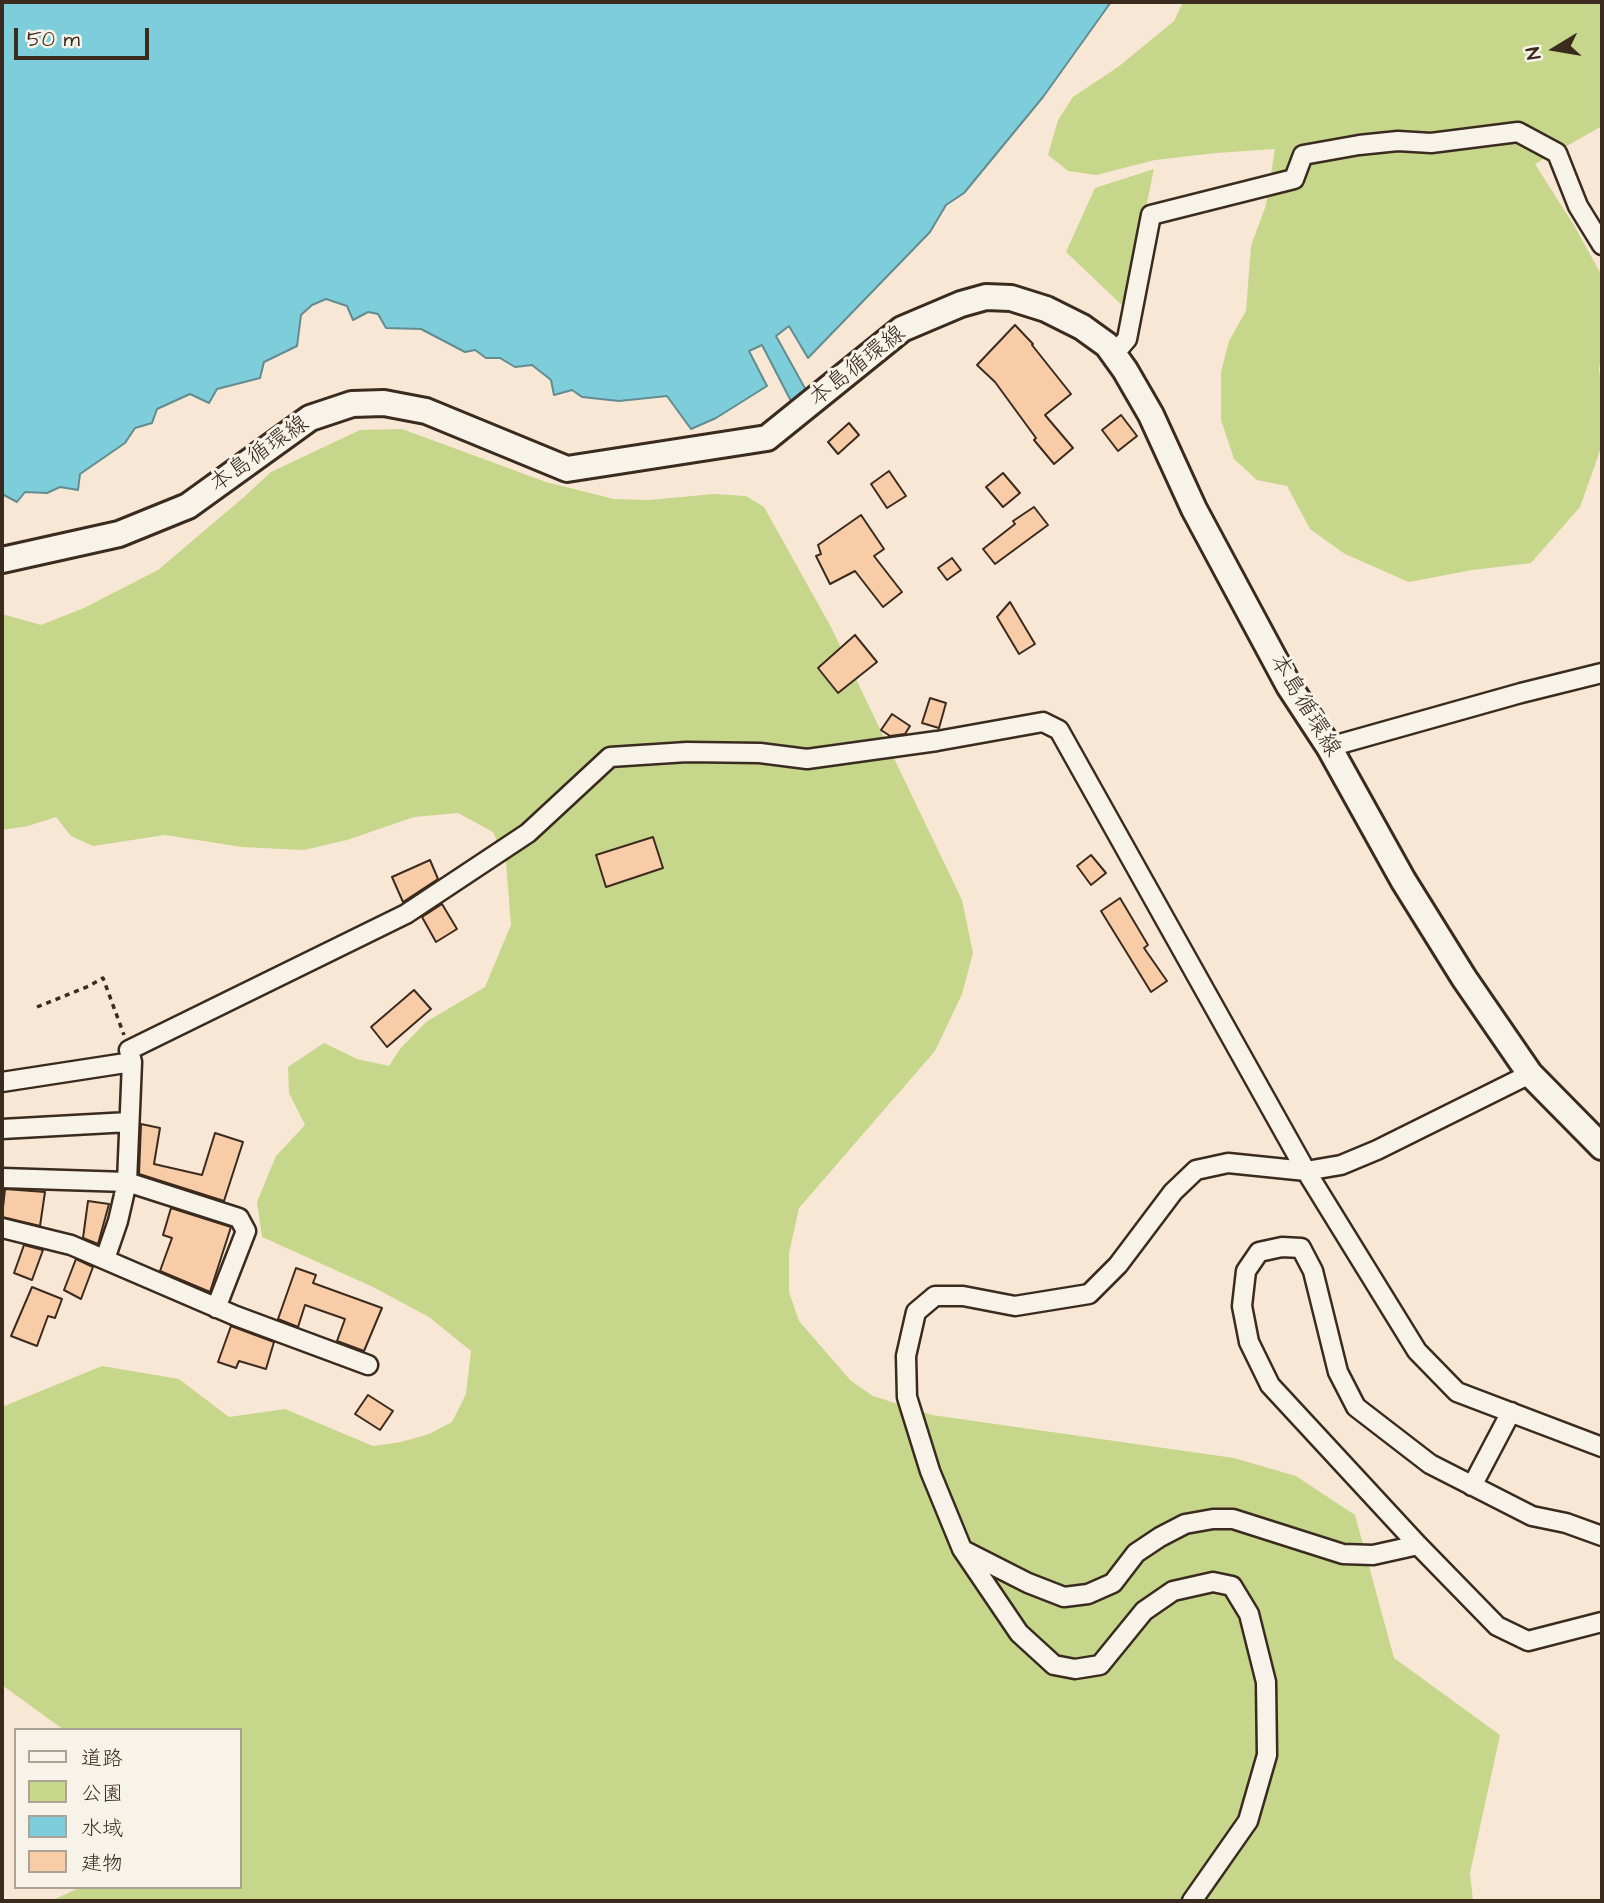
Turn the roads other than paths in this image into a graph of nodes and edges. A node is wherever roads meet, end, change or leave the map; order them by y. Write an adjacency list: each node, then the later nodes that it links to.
1 (1602, 245): 2 (street)
2 (1114, 354): 3 (main road, 本島循環線); 5 (main road, 本島循環線)
3 (2, 560)
4 (1602, 673): 5 (street)
5 (1329, 747): 7 (main road, 本島循環線)
6 (130, 1056): 8 (street); 9 (street); 12 (street)
7 (1530, 1074): 11 (main road, 本島循環線); 12 (street)
8 (2, 1082)
9 (129, 1122): 10 (street); 14 (street)
10 (2, 1129)
11 (1602, 1147)
12 (1306, 1171): 19 (street); 24 (street)
13 (2, 1178): 14 (street)
14 (127, 1182): 16 (street); 17 (street)
15 (2, 1228): 16 (street)
16 (105, 1259): 17 (street)
17 (216, 1308): 18 (street)
18 (368, 1365)
19 (1511, 1412): 20 (street); 21 (street)
20 (1602, 1447)
21 (1472, 1486): 22 (street); 23 (street)
22 (1602, 1536)
23 (1418, 1545): 24 (street); 25 (street)
24 (962, 1549): 26 (street)
25 (1602, 1622)
26 (1192, 1901)

